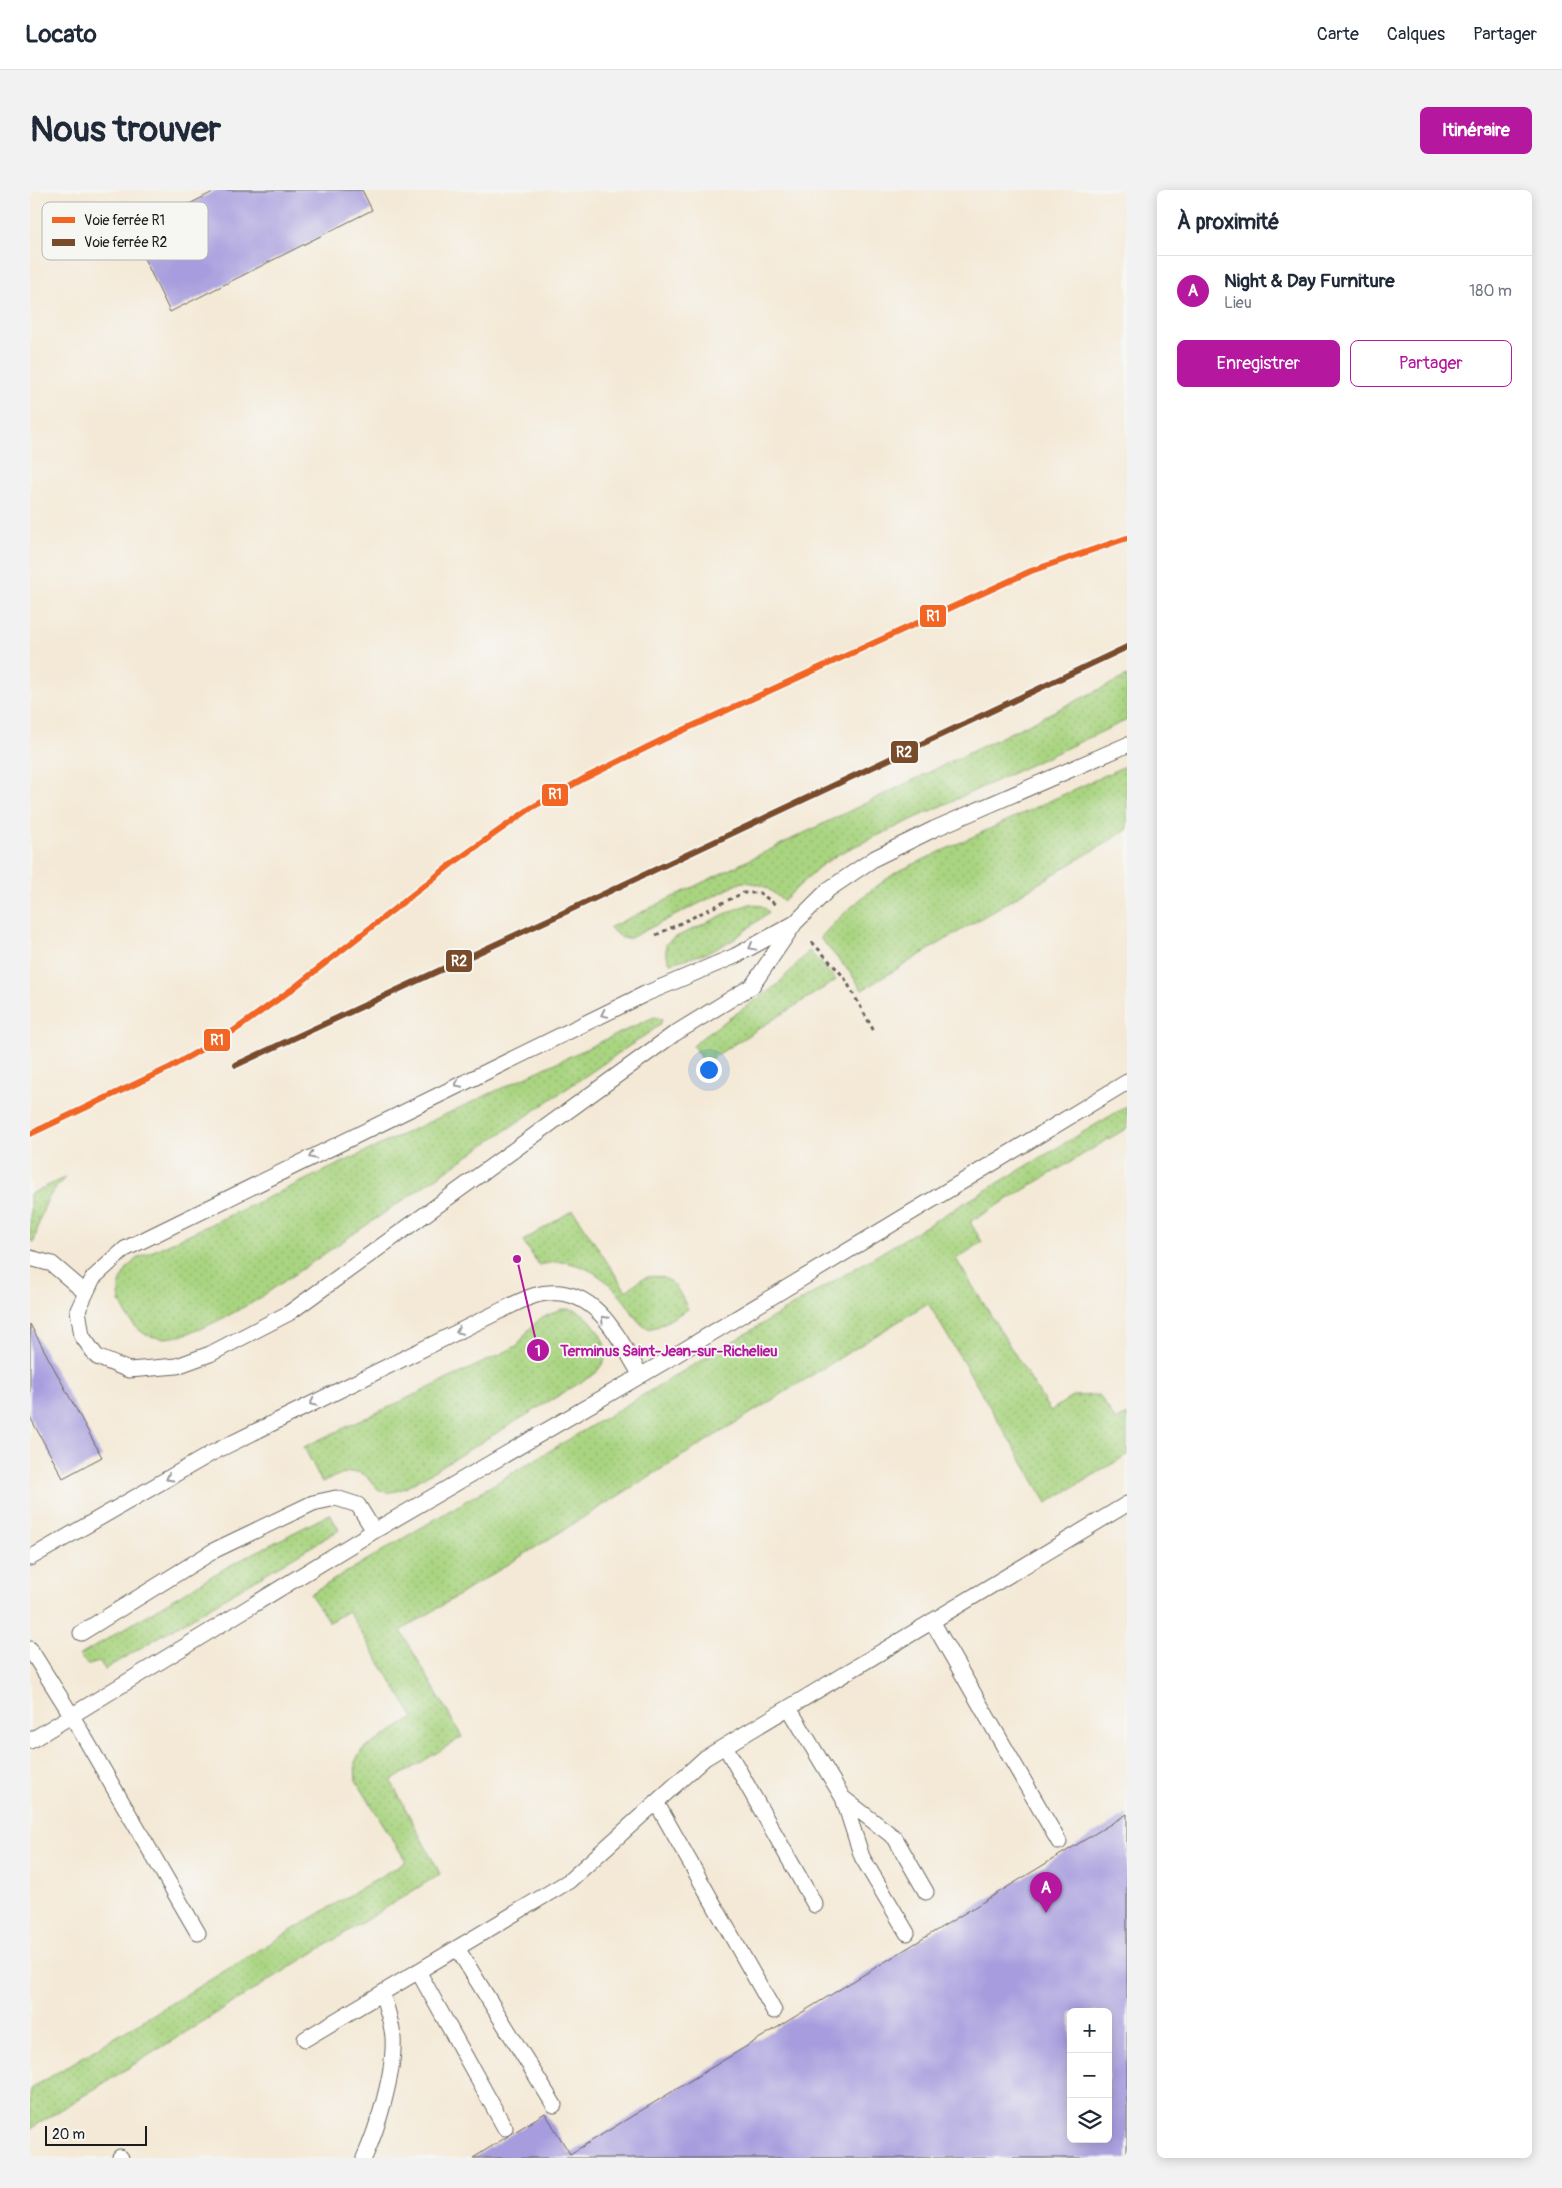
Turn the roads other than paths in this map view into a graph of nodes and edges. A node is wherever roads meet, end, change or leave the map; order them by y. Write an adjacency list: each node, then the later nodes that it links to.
1 (1127, 745): 2 (lane)
2 (795, 923): 5 (lane, one-way to 5); 5 (lane)
3 (1127, 1082): 6 (lane)
4 (30, 1258): 5 (lane)
5 (86, 1294)
6 (640, 1374): 8 (lane); 9 (lane, one-way to 9)
7 (1127, 1504): 10 (lane)
8 (374, 1531): 11 (lane); 14 (lane)
9 (30, 1558)
10 (932, 1621): 13 (lane); 19 (lane)
11 (81, 1634)
12 (30, 1649): 14 (lane)
13 (789, 1708): 16 (lane); 17 (lane)
14 (72, 1716): 15 (lane); 22 (lane)
15 (30, 1741)
16 (725, 1746): 18 (lane); 21 (lane)
17 (843, 1798): 20 (lane); 23 (lane)
18 (656, 1802): 24 (lane); 27 (lane)
19 (1059, 1842)
20 (926, 1892)
21 (815, 1905)
22 (198, 1933)
23 (906, 1933)
24 (457, 1948): 25 (lane); 29 (lane)
25 (418, 1971): 26 (lane); 30 (lane)
26 (382, 1993): 28 (lane); 31 (lane)
27 (774, 2011)
28 (304, 2039)
29 (554, 2105)
30 (505, 2128)
31 (364, 2158)

